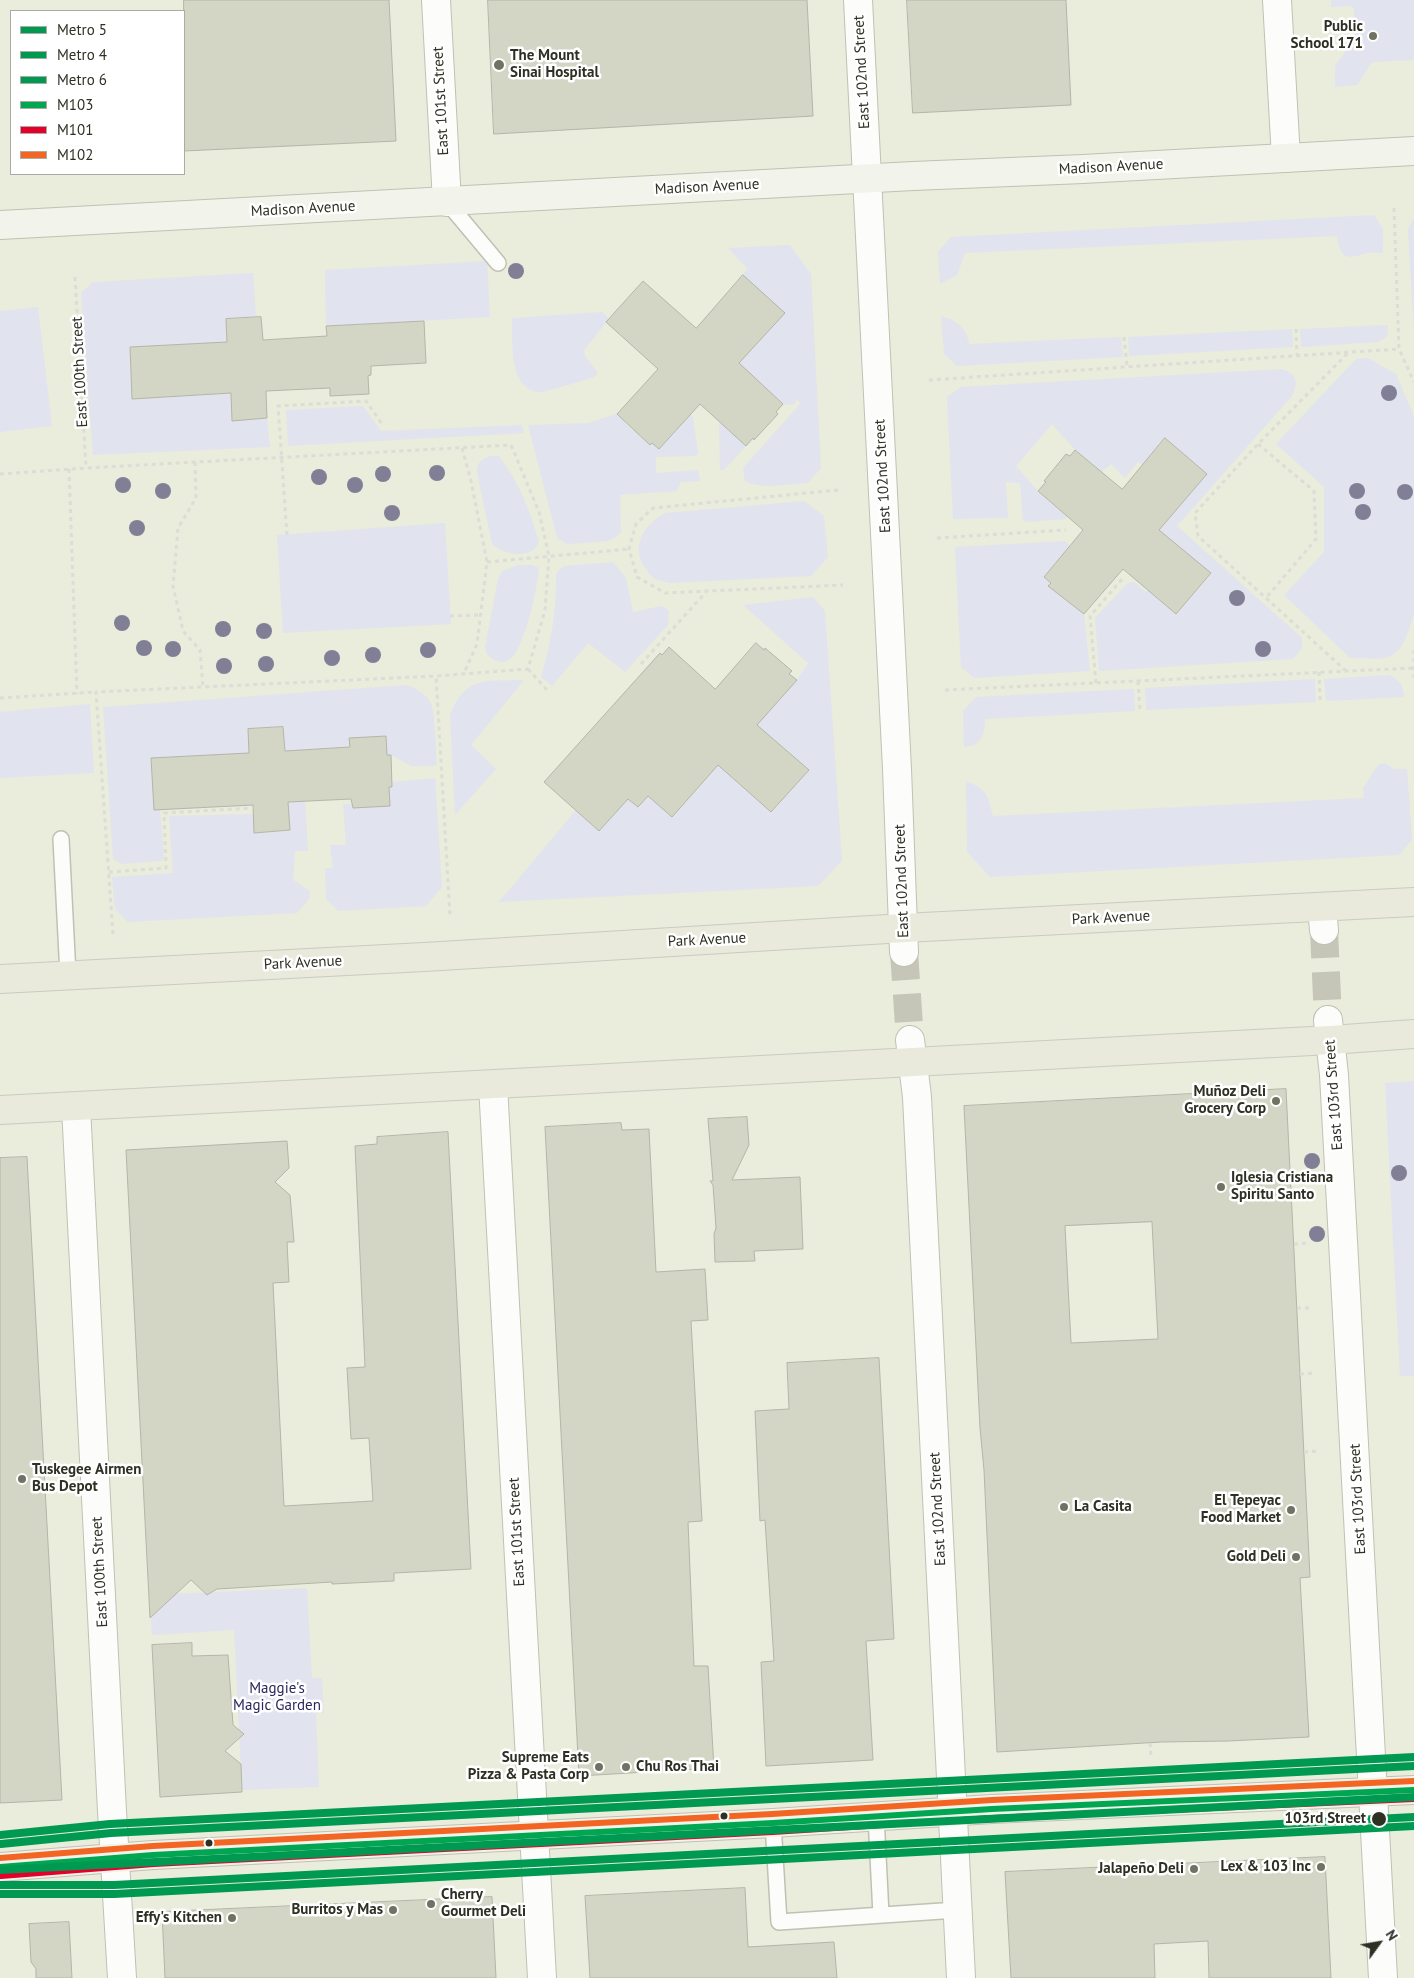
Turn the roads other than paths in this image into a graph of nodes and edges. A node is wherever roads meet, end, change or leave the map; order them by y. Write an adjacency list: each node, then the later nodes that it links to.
1 (436, 0): 7 (street, East 101st Street)
2 (858, 0): 6 (street, East 102nd Street)
3 (1277, 0): 5 (street)
4 (1414, 151): 5 (main road, Madison Avenue)
5 (1286, 158): 6 (main road, Madison Avenue)
6 (866, 179): 7 (main road, Madison Avenue); 12 (street, East 102nd Street)
7 (447, 202): 8 (main road, Madison Avenue); 9 (lane)
8 (0, 225)
9 (498, 263)
10 (61, 839): 13 (lane)
11 (1414, 902): 12 (main road, Park Avenue)
12 (904, 940): 13 (main road, Park Avenue)
13 (68, 975): 14 (main road, Park Avenue)
14 (0, 979)
15 (1330, 1030): 16 (main road); 17 (main road); 22 (street, East 103rd Street)
16 (1414, 1034)
17 (912, 1051): 18 (main road); 23 (street, East 102nd Street)
18 (493, 1085): 19 (main road); 26 (street, East 101st Street)
19 (76, 1107): 20 (main road); 27 (street, East 100th Street)
20 (0, 1110)
21 (1414, 1790): 22 (main road)
22 (1374, 1793): 23 (main road); 34 (street, East 103rd Street)
23 (953, 1812): 24 (main road); 29 (street, East 102nd Street)
24 (876, 1816): 25 (main road); 30 (lane)
25 (773, 1823): 26 (main road); 30 (lane)
26 (535, 1835): 27 (main road); 32 (street, East 101st Street)
27 (116, 1859): 28 (main road); 31 (street, East 100th Street)
28 (0, 1866)
29 (957, 1910): 30 (lane); 33 (street, East 102nd Street)
30 (881, 1915)
31 (122, 1978)
32 (542, 1978)
33 (961, 1978)
34 (1383, 1978)

